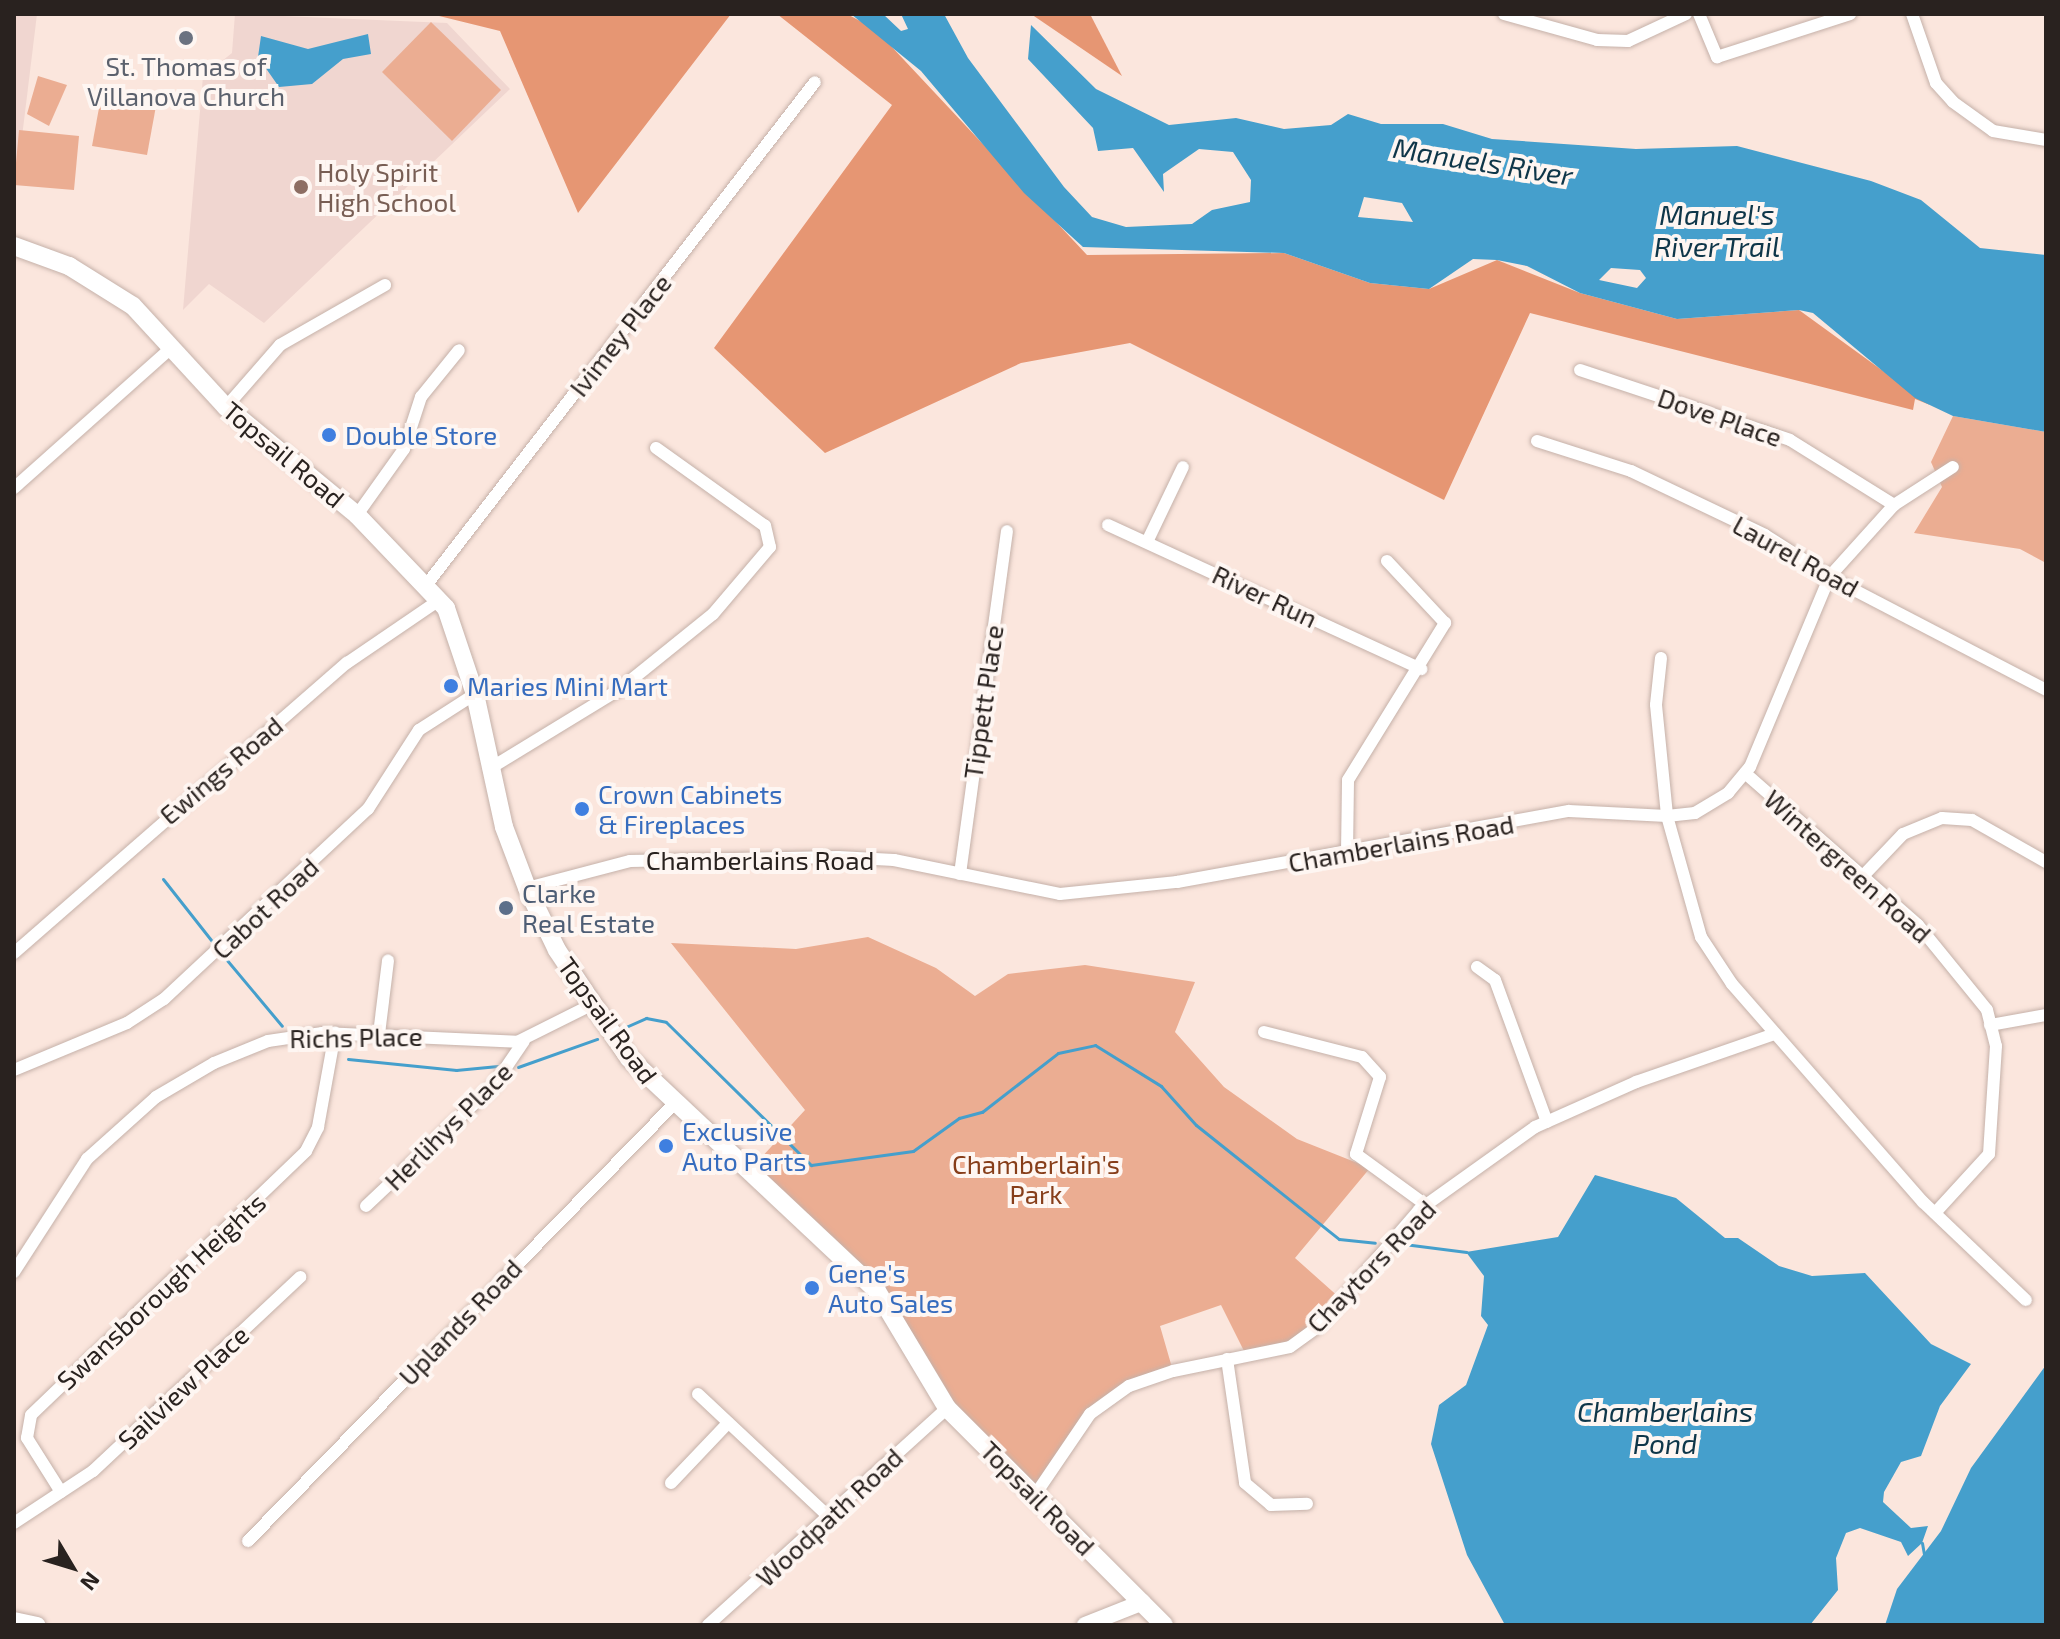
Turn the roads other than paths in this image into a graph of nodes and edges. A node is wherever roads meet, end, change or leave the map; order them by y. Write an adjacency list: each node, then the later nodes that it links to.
1 (1504, 14): 2 (street)
2 (1686, 14)
3 (1699, 14): 4 (street)
4 (1850, 14)
5 (1912, 14): 7 (street)
6 (815, 82): 26 (street, Ivimey Place)
7 (2046, 140)
8 (14, 246): 10 (main road, Topsail Road)
9 (385, 285): 13 (street)
10 (171, 348): 13 (main road, Topsail Road); 18 (street)
11 (459, 350): 20 (street)
12 (1580, 370): 19 (street, Dove Place)
13 (226, 407): 20 (main road, Topsail Road)
14 (1537, 441): 25 (street, Laurel Road)
15 (656, 448): 31 (street)
16 (1183, 467): 23 (street)
17 (1953, 467): 19 (street)
18 (14, 488)
19 (1894, 505): 25 (street)
20 (357, 515): 26 (main road, Topsail Road)
21 (1108, 525): 23 (street, River Run)
22 (1007, 531): 36 (street, Tippett Place)
23 (1147, 542): 28 (street, River Run)
24 (1387, 561): 28 (street)
25 (1830, 576): 29 (street, Laurel Road); 32 (street)
26 (431, 594): 30 (main road, Topsail Road); 39 (street, Ewings Road)
27 (1661, 658): 33 (street)
28 (1421, 669): 34 (street)
29 (2046, 690)
30 (475, 694): 31 (main road, Topsail Road); 50 (street, Cabot Road)
31 (489, 769): 38 (main road, Topsail Road)
32 (1745, 773): 33 (street, Chamberlains Road); 37 (street, Wintergreen Road)
33 (1667, 816): 34 (street, Chamberlains Road); 48 (street)
34 (1347, 853): 36 (street, Chamberlains Road)
35 (2046, 862): 37 (street)
36 (960, 874): 38 (street, Chamberlains Road)
37 (1863, 876): 44 (street, Wintergreen Road)
38 (527, 888): 42 (main road, Topsail Road)
39 (14, 953)
40 (388, 961): 47 (street)
41 (1477, 967): 52 (street)
42 (595, 1003): 49 (street); 51 (main road, Topsail Road)
43 (2046, 1015): 44 (street)
44 (1990, 1025): 55 (street, Wintergreen Road)
45 (1264, 1032): 53 (street)
46 (335, 1033): 47 (street, Richs Place); 56 (street, Richs Place); 64 (street, Swansborough Heights)
47 (379, 1034): 49 (street, Richs Place)
48 (1775, 1034): 52 (street, Chaytors Road); 55 (street)
49 (524, 1041): 54 (street, Herlihys Place)
50 (14, 1070)
51 (673, 1105): 61 (main road, Topsail Road); 69 (street, Uplands Road)
52 (1547, 1122): 53 (street, Chaytors Road)
53 (1426, 1205): 59 (street, Chaytors Road)
54 (366, 1206)
55 (1935, 1213): 58 (street)
56 (14, 1272)
57 (300, 1277): 64 (street, Sailview Place)
58 (2026, 1300)
59 (1227, 1359): 65 (street, Chaytors Road); 66 (street)
60 (698, 1394): 62 (street)
61 (947, 1408): 65 (main road, Topsail Road); 67 (street, Woodpath Road)
62 (728, 1423): 63 (street); 67 (street)
63 (671, 1483)
64 (61, 1492): 68 (street)
65 (1035, 1495): 70 (main road, Topsail Road)
66 (1307, 1504)
67 (829, 1517): 73 (street, Woodpath Road)
68 (14, 1523)
69 (248, 1541)
70 (1143, 1602): 74 (street); 75 (main road, Topsail Road)
71 (14, 1620): 72 (street)
72 (34, 1625)
73 (708, 1625)
74 (1085, 1625)
75 (1164, 1625)

